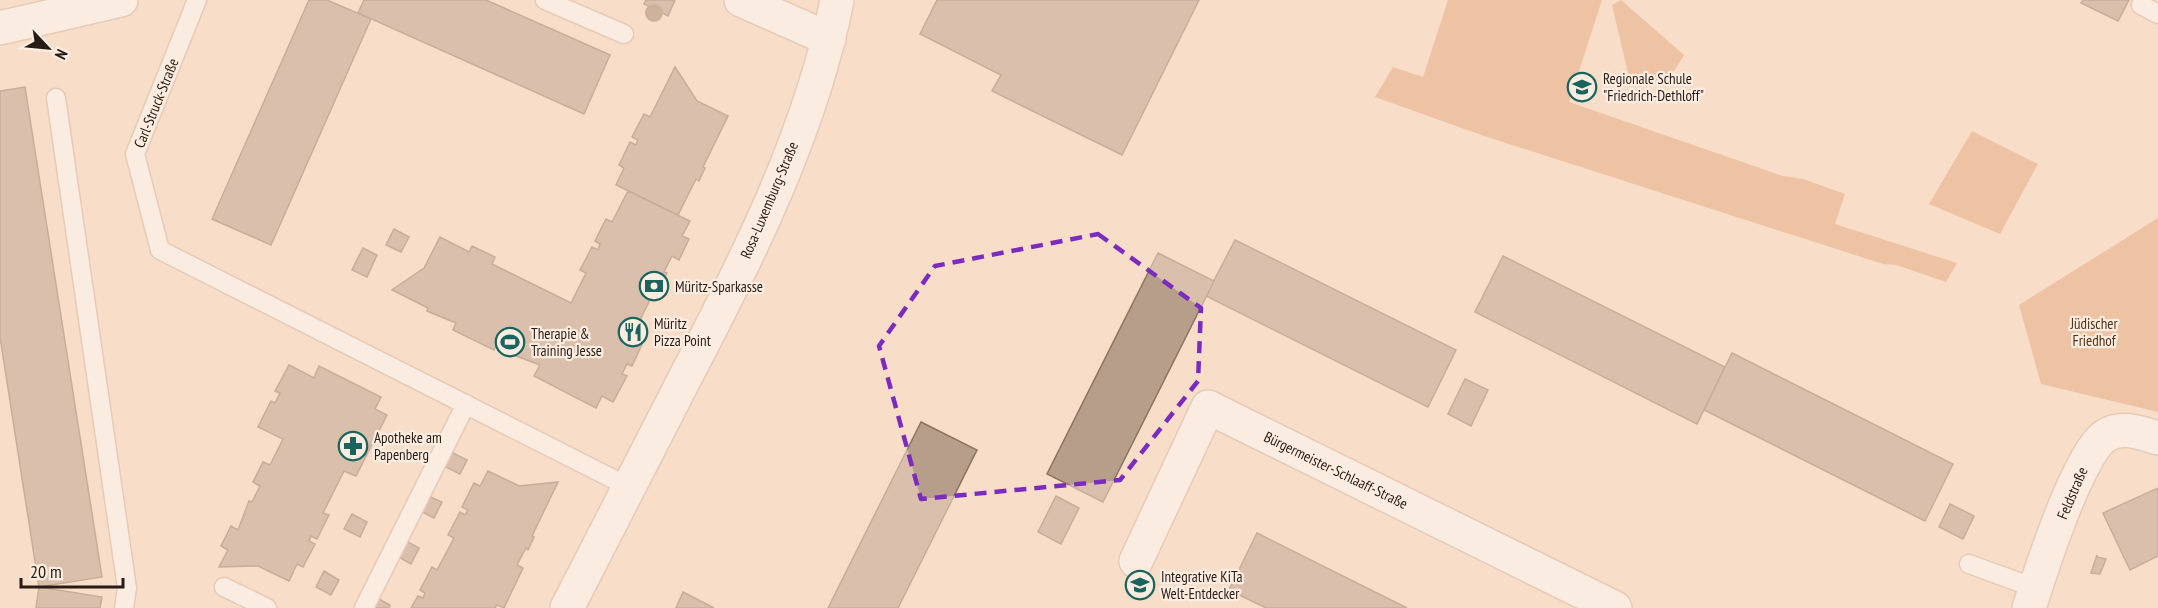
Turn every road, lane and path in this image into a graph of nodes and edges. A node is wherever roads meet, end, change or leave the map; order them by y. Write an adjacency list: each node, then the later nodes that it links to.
1 (121, 0): 8 (street)
2 (197, 0): 12 (lane, Carl-Struck-Straße)
3 (545, 0): 9 (lane)
4 (741, 0): 10 (street)
5 (837, 0): 10 (street, Rosa-Luxemburg-Straße)
6 (2141, 4): 7 (lane)
7 (2158, 14)
8 (0, 28)
9 (624, 34)
10 (829, 39): 14 (street, Rosa-Luxemburg-Straße)
11 (56, 98): 19 (lane)
12 (466, 404): 14 (lane); 21 (lane)
13 (2158, 438): 18 (street, Feldstraße)
14 (629, 487): 22 (street, Rosa-Luxemburg-Straße)
15 (1136, 561): 23 (street, Bürgermeister-Schlaaff-Straße)
16 (1969, 564): 18 (lane)
17 (224, 587): 20 (lane)
18 (2032, 598)
19 (124, 608)
20 (267, 608)
21 (364, 608)
22 (567, 608)
23 (1615, 608)

